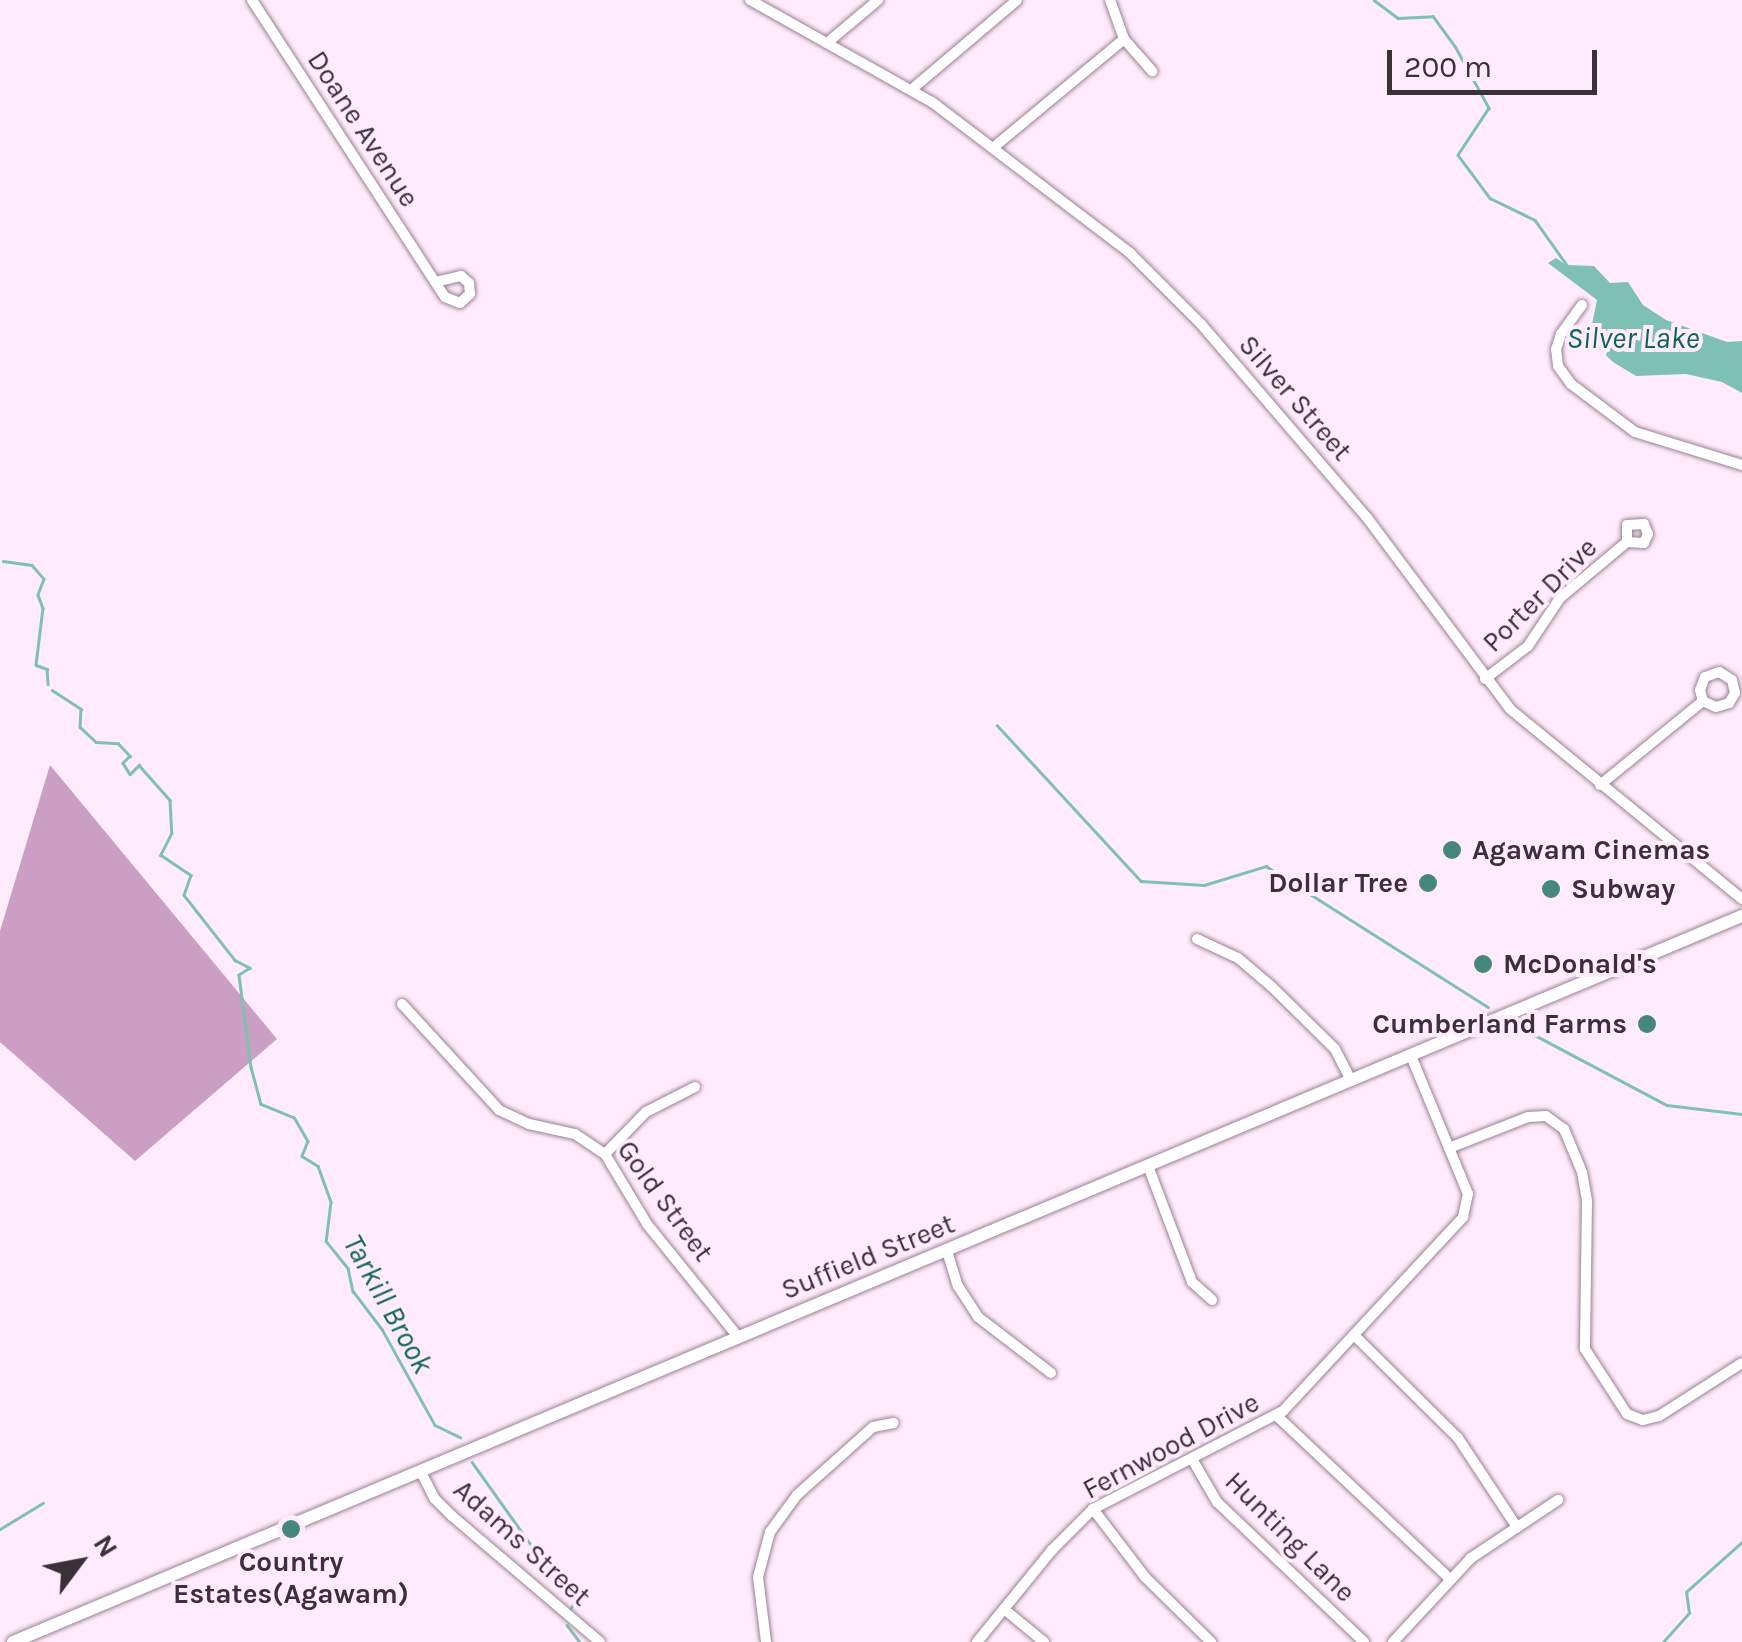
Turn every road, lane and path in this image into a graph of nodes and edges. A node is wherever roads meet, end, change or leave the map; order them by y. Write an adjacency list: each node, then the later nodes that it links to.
1 (252, 0): 12 (street, Doane Avenue)
2 (750, 0): 6 (street, Silver Street)
3 (878, 0): 8 (street)
4 (1018, 0): 10 (street)
5 (1110, 0): 7 (street)
6 (772, 6): 8 (street, Silver Street)
7 (1124, 39): 9 (street); 11 (street)
8 (827, 43): 10 (street, Silver Street)
9 (1152, 71)
10 (911, 90): 11 (street, Silver Street)
11 (994, 147): 16 (street, Silver Street)
12 (436, 282)
13 (1582, 306): 14 (street)
14 (1742, 465)
15 (1627, 542): 16 (street, Porter Drive)
16 (1484, 680): 18 (street, Silver Street)
17 (1704, 701): 18 (street)
18 (1600, 784): 19 (street, Silver Street)
19 (1742, 899)
20 (1742, 916): 23 (main road, Suffield Street)
21 (1197, 940): 24 (street)
22 (402, 1004): 27 (street, Gold Street)
23 (1411, 1056): 24 (main road, Suffield Street); 26 (street)
24 (1351, 1081): 28 (main road, Suffield Street)
25 (695, 1087): 27 (street)
26 (1449, 1148): 31 (street, Fernwood Drive); 33 (street)
27 (605, 1154): 32 (street, Gold Street)
28 (1148, 1166): 29 (main road, Suffield Street); 30 (street)
29 (946, 1251): 32 (main road, Suffield Street); 34 (street)
30 (1212, 1300)
31 (1354, 1335): 35 (street, Fernwood Drive); 41 (street)
32 (739, 1338): 38 (main road, Suffield Street)
33 (1742, 1363)
34 (1051, 1373)
35 (1277, 1416): 37 (street, Fernwood Drive); 42 (street)
36 (894, 1423): 46 (street)
37 (1192, 1458): 40 (street, Fernwood Drive); 50 (street, Hunting Lane)
38 (421, 1472): 44 (main road, Suffield Street); 45 (street, Adams Street)
39 (1558, 1500): 41 (street)
40 (1093, 1509): 43 (street, Fernwood Drive); 49 (street)
41 (1517, 1526): 42 (street)
42 (1450, 1579): 51 (street)
43 (1004, 1609): 47 (street, Fernwood Drive); 48 (street)
44 (13, 1642)
45 (600, 1642)
46 (766, 1642)
47 (977, 1642)
48 (1044, 1642)
49 (1211, 1642)
50 (1364, 1642)
51 (1393, 1642)

